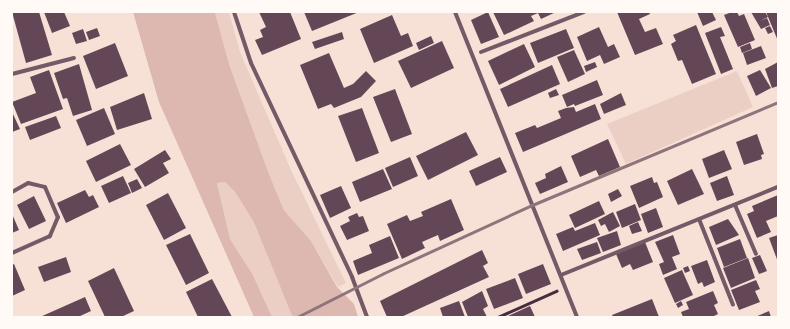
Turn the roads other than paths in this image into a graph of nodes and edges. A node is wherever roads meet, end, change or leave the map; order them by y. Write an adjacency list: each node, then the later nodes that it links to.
1 (234, 12): 15 (street)
2 (455, 12): 13 (street)
3 (584, 12): 4 (street)
4 (481, 52)
5 (74, 58): 6 (street)
6 (12, 74)
7 (778, 187): 9 (street)
8 (12, 192): 11 (street)
9 (734, 205): 10 (street); 12 (street)
10 (699, 219): 13 (street); 14 (street)
11 (12, 253)
12 (756, 254)
13 (561, 275): 16 (street)
14 (733, 305)
15 (367, 317)
16 (577, 317)

